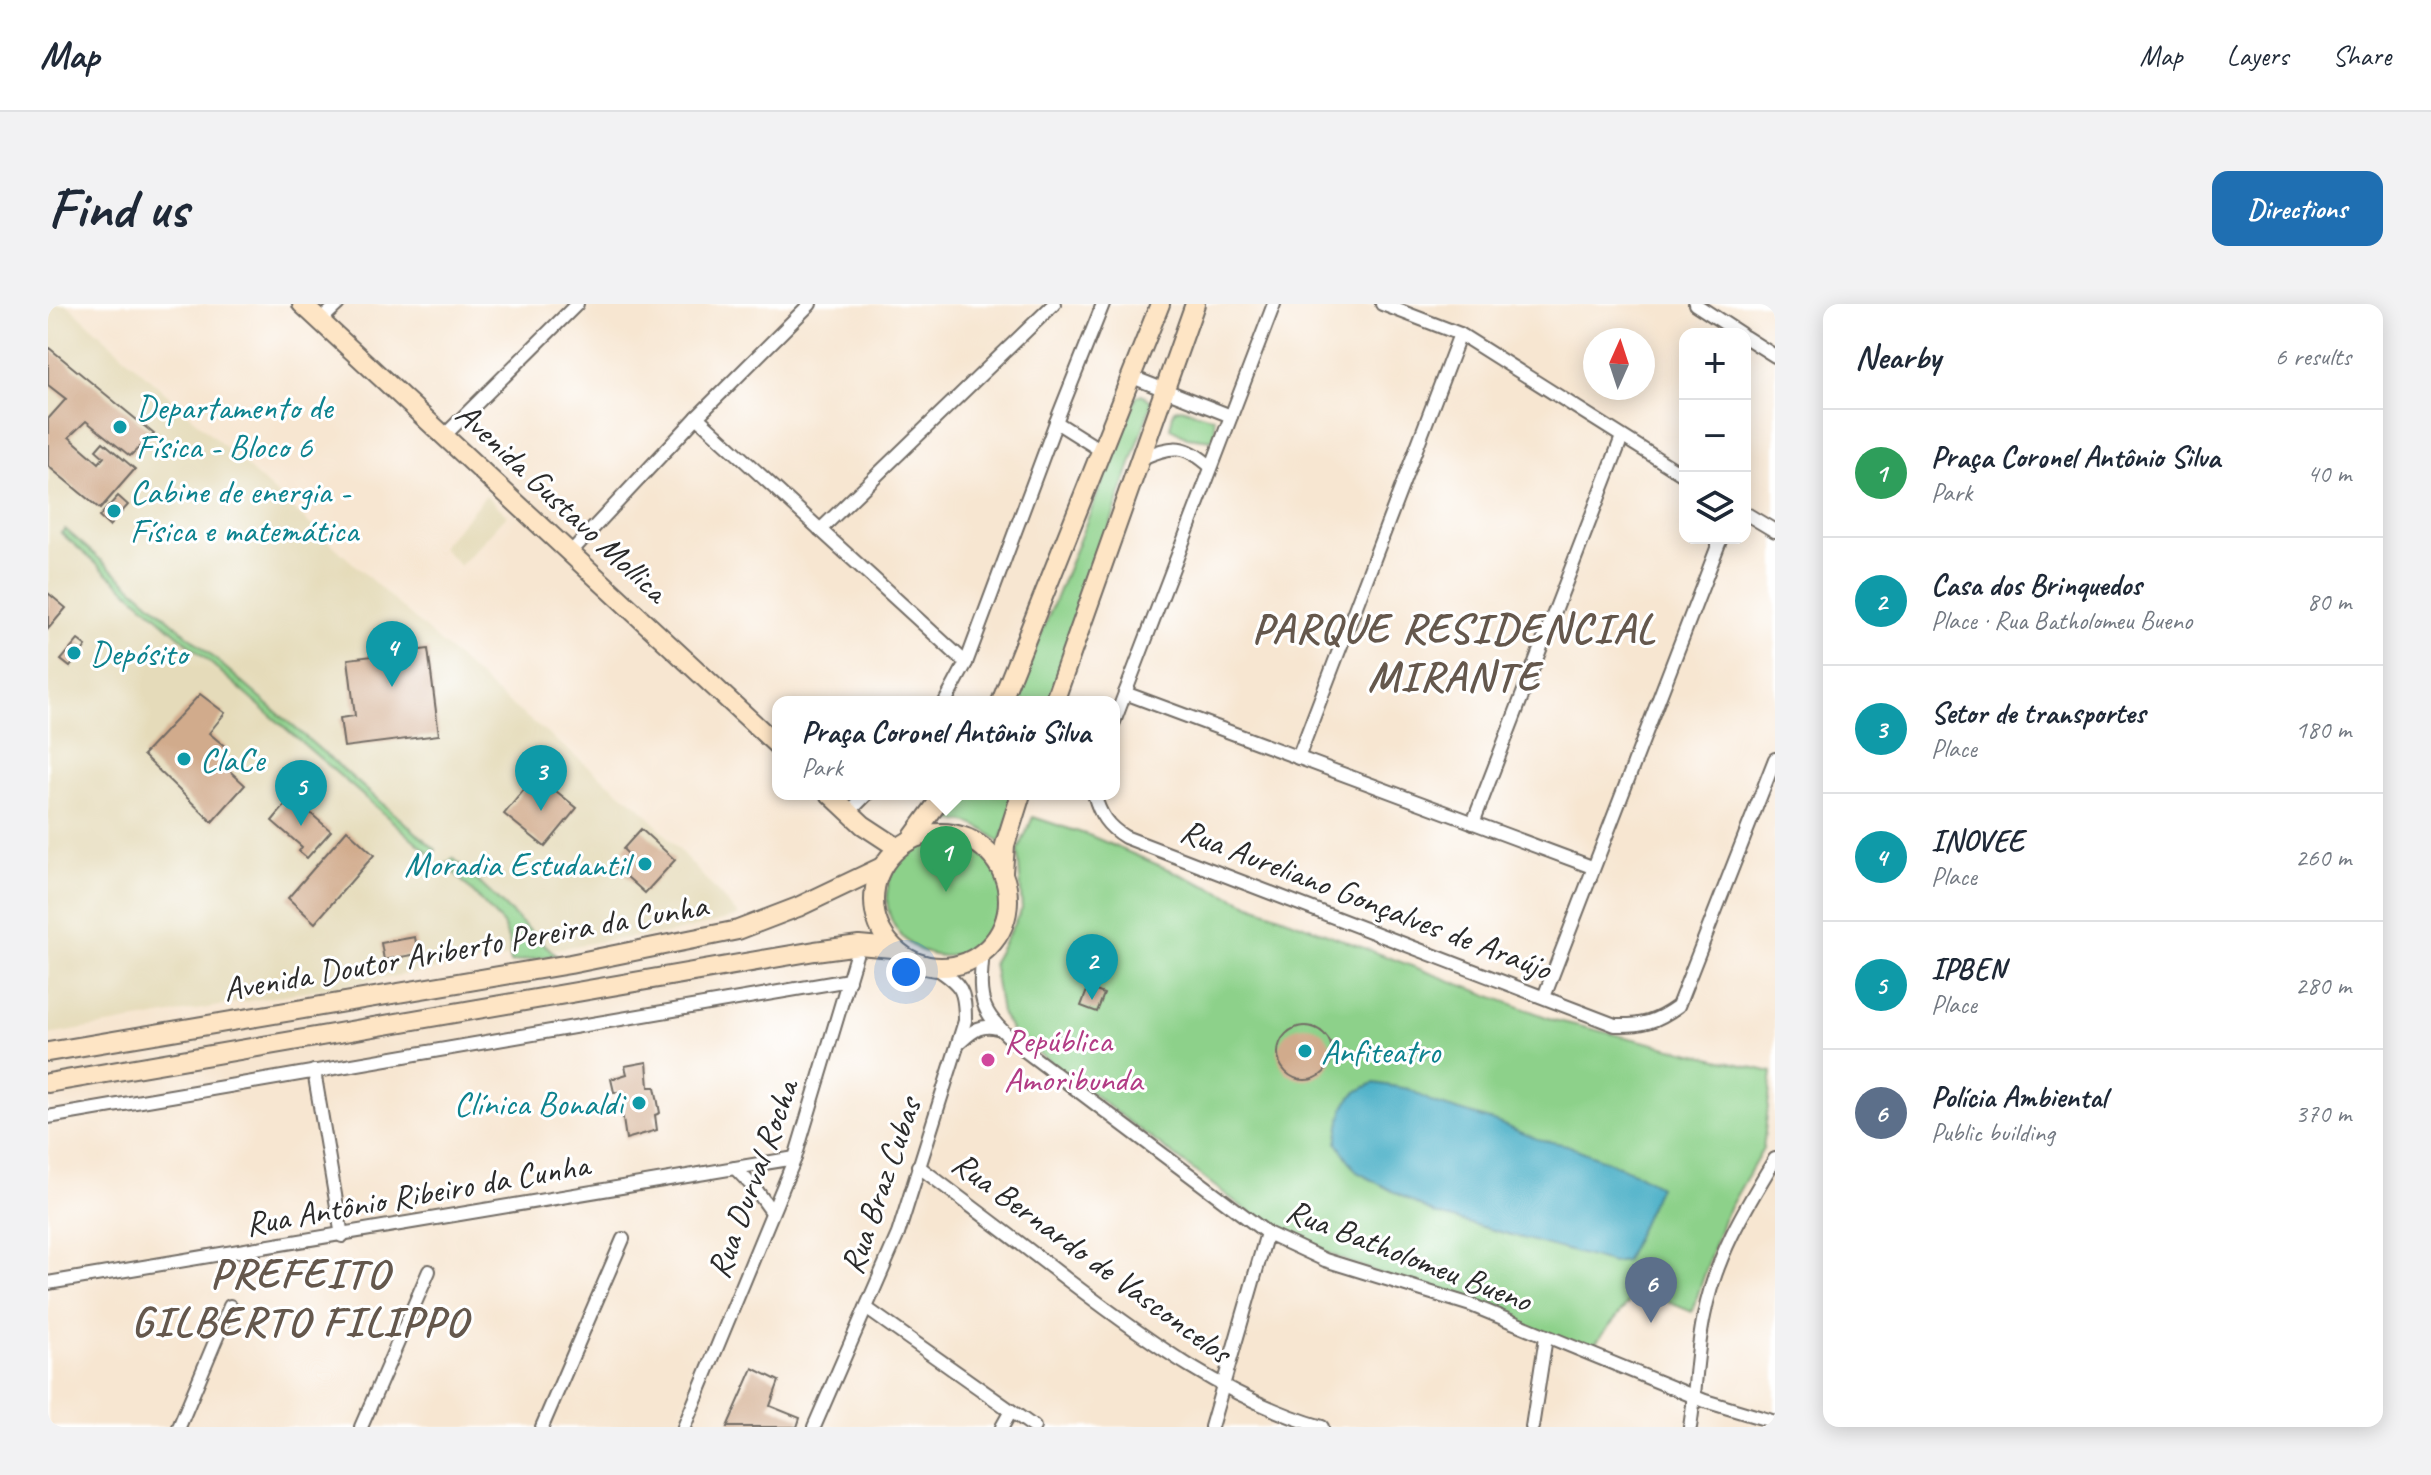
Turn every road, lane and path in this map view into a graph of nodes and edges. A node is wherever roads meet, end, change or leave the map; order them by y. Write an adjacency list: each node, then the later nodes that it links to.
1 (302, 304): 12 (main road, Avenida Gustavo Mollica)
2 (338, 304): 12 (street)
3 (577, 304): 22 (street)
4 (810, 304): 20 (street)
5 (1054, 304): 29 (street)
6 (1103, 304): 21 (street)
7 (1160, 304): 17 (main road)
8 (1195, 304): 18 (main road)
9 (1274, 304): 19 (street)
10 (1382, 304): 14 (street)
11 (1695, 304): 13 (street)
12 (320, 321): 22 (main road, Avenida Gustavo Mollica)
13 (1732, 328)
14 (1460, 334): 23 (street); 40 (street)
15 (1751, 340): 16 (street)
16 (1775, 356)
17 (1132, 377): 18 (street); 24 (main road)
18 (1165, 391): 19 (street); 25 (main road)
19 (1231, 416): 26 (street)
20 (697, 417): 29 (street); 32 (street)
21 (1056, 422): 24 (street); 33 (street)
22 (444, 436): 32 (main road, Avenida Gustavo Mollica)
23 (1622, 437): 27 (street); 48 (street)
24 (1102, 451): 36 (main road)
25 (1142, 458): 26 (street); 37 (main road)
26 (1211, 467): 34 (street)
27 (1679, 472)
28 (1751, 517): 30 (street)
29 (820, 530): 33 (street)
30 (1775, 531)
31 (1719, 544): 51 (street)
32 (570, 553): 39 (main road, Avenida Gustavo Mollica)
33 (966, 663): 35 (street)
34 (1125, 693): 38 (street); 40 (street)
35 (948, 696)
36 (1003, 696)
37 (1056, 696)
38 (1120, 706)
39 (772, 740)
40 (1298, 758): 48 (street)
41 (1775, 759): 58 (street, Rua Aureliano Gonçalves de Araújo)
42 (836, 800): 47 (main road)
43 (864, 800): 47 (street)
44 (939, 800): 49 (main road)
45 (1019, 800): 52 (main road)
46 (1096, 800): 58 (street, Rua Aureliano Gonçalves de Araújo)
47 (856, 819): 49 (main road); 50 (main road)
48 (1473, 823): 51 (street)
49 (905, 843): 50 (main road); 52 (main road)
50 (883, 866): 54 (main road); 61 (main road, Avenida Doutor Ariberto Pereira da Cunha)
51 (1592, 867): 58 (street)
52 (1003, 872): 55 (main road)
53 (859, 945): 54 (main road, Avenida Doutor Ariberto Pereira da Cunha); 57 (street, Rua Durval Rocha); 63 (main road, Avenida Doutor Ariberto Pereira da Cunha)
54 (892, 948): 56 (main road)
55 (983, 953): 56 (main road); 59 (street, Rua Batholomeu Bueno)
56 (936, 968): 60 (street, Rua Braz Cubas)
57 (849, 980): 62 (street); 65 (street, Rua Durval Rocha)
58 (1544, 997)
59 (1000, 1029): 60 (street); 70 (street, Rua Batholomeu Bueno)
60 (957, 1044): 67 (street, Rua Braz Cubas)
61 (48, 1052)
62 (314, 1071): 64 (street); 71 (street)
63 (48, 1083)
64 (48, 1117)
65 (795, 1158): 68 (street, Rua Antônio Ribeiro da Cunha); 69 (street, Rua Durval Rocha)
66 (1775, 1159): 79 (street)
67 (918, 1166): 76 (street, Rua Braz Cubas); 78 (street, Rua Bernardo de Vasconcelos)
68 (735, 1168): 69 (street); 71 (street, Rua Antônio Ribeiro da Cunha)
69 (772, 1212): 86 (street, Rua Durval Rocha)
70 (1267, 1233): 77 (street, Rua Batholomeu Bueno); 78 (street)
71 (342, 1236): 74 (street, Rua Antônio Ribeiro da Cunha)
72 (623, 1239): 85 (street)
73 (429, 1271): 84 (street)
74 (48, 1283)
75 (230, 1306): 83 (street)
76 (866, 1308): 80 (street); 87 (street, Rua Braz Cubas)
77 (1546, 1337): 79 (street, Rua Batholomeu Bueno); 92 (street)
78 (1224, 1388): 90 (street); 91 (street, Rua Bernardo de Vasconcelos)
79 (1695, 1396): 81 (street, Rua Batholomeu Bueno); 93 (street)
80 (1011, 1411): 88 (street); 89 (street)
81 (1754, 1417): 82 (street); 94 (street)
82 (1775, 1422)
83 (179, 1427)
84 (361, 1427)
85 (542, 1427)
86 (684, 1427)
87 (814, 1427)
88 (1002, 1427)
89 (1034, 1427)
90 (1211, 1427)
91 (1322, 1427)
92 (1532, 1427)
93 (1690, 1427)
94 (1769, 1427)

